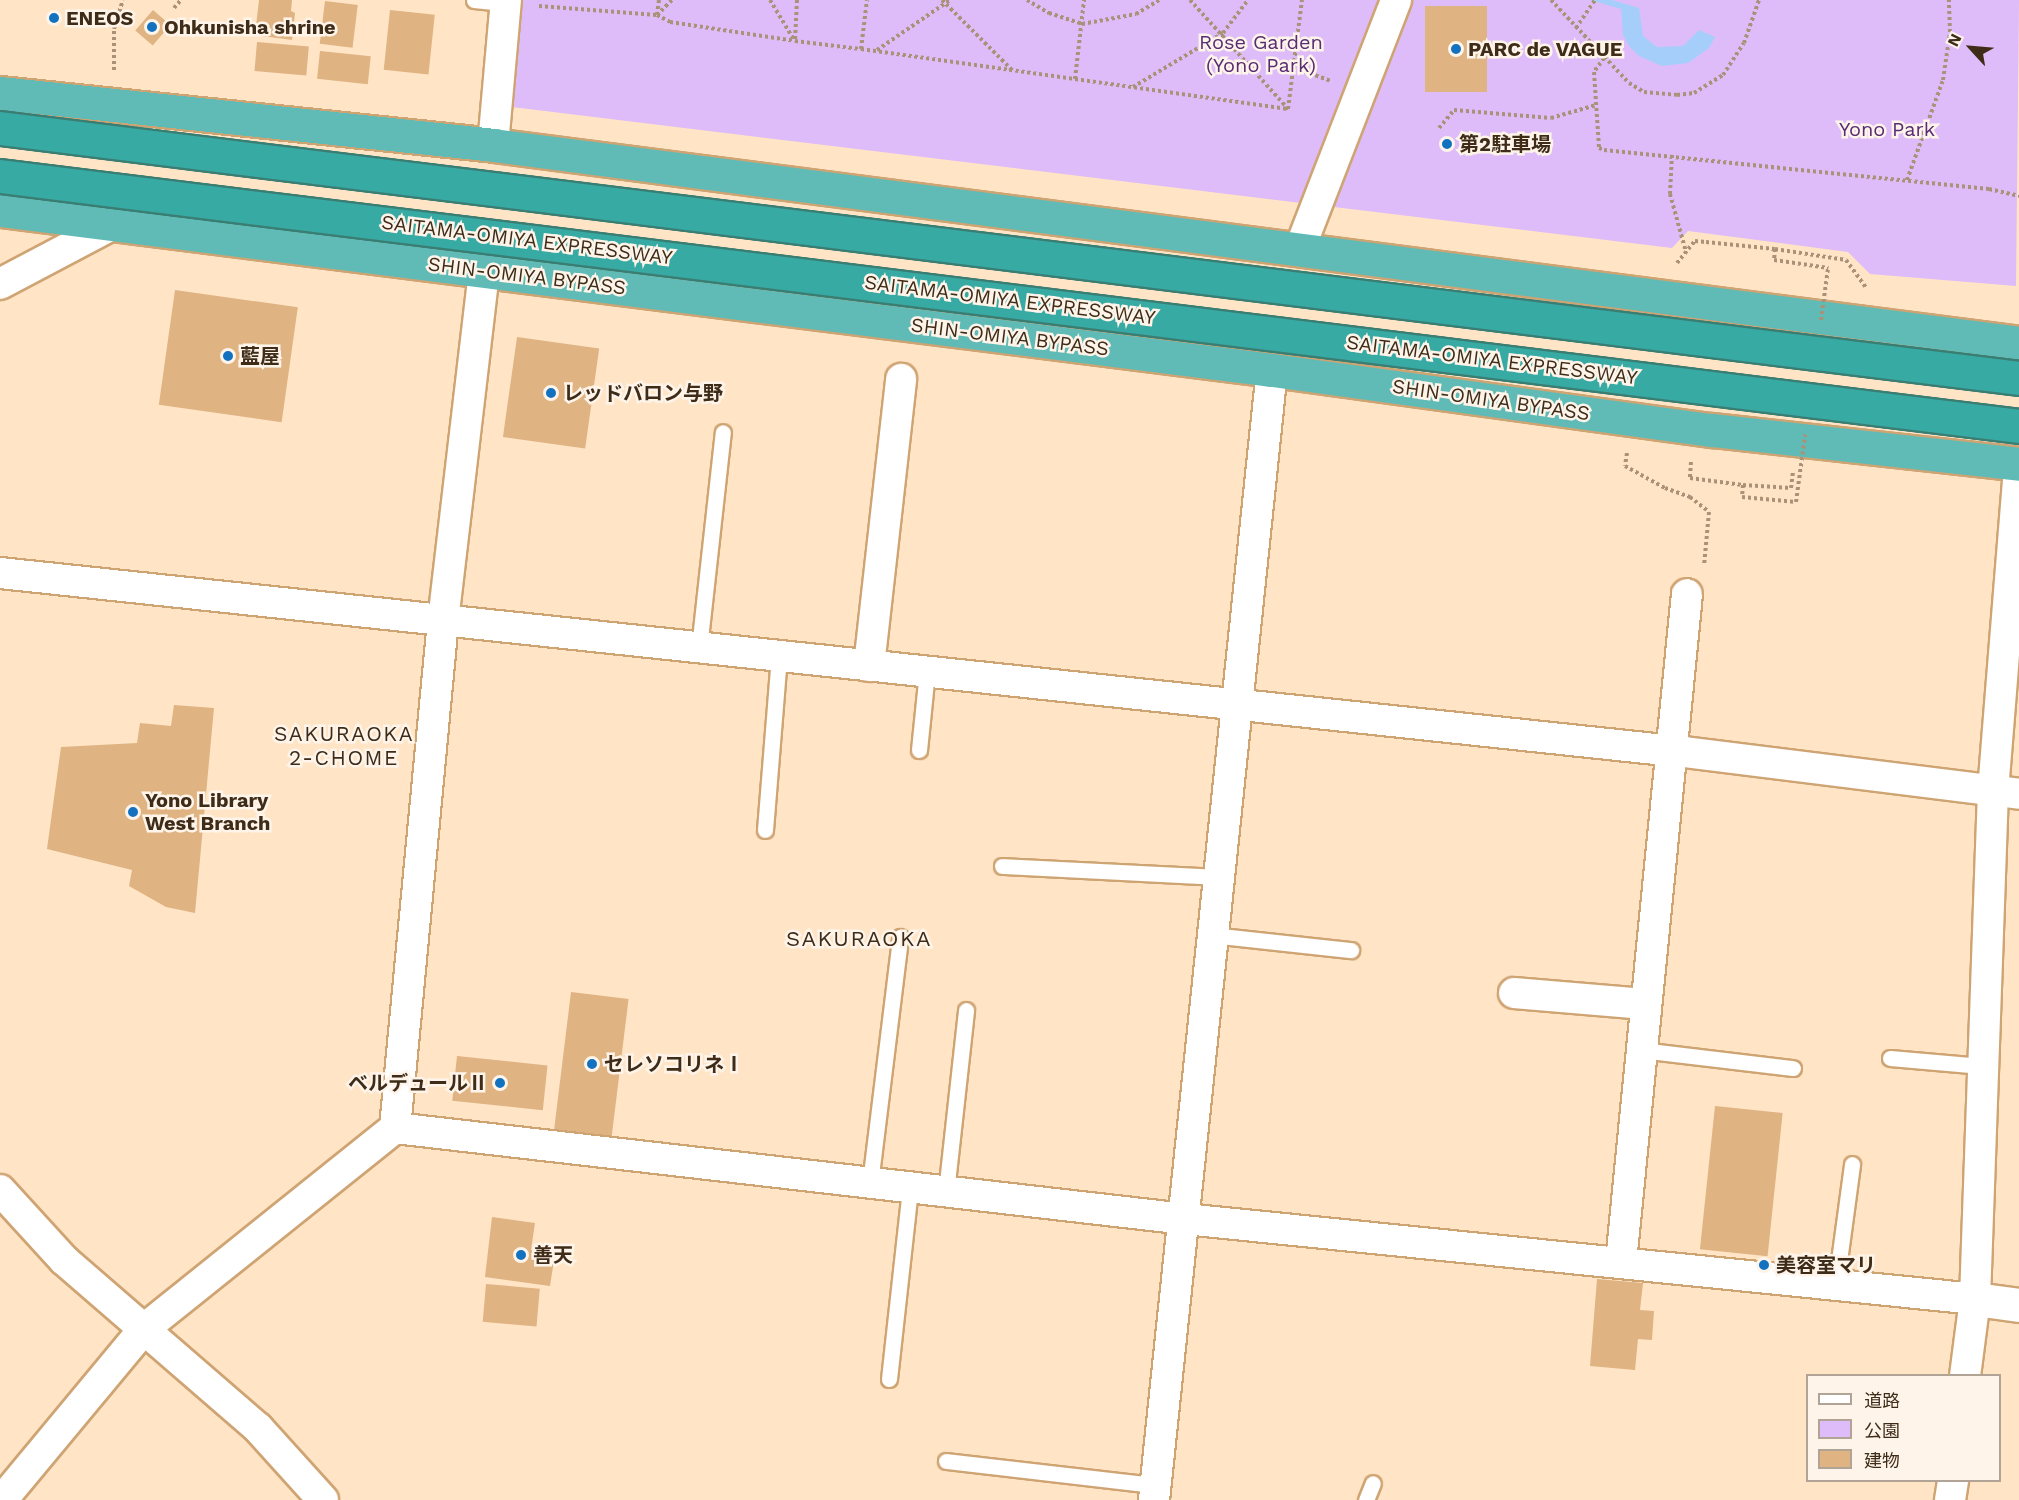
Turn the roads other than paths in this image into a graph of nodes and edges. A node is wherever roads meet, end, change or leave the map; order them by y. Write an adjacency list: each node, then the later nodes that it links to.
1 (474, 0): 3 (lane)
2 (1396, 0): 10 (street)
3 (505, 2): 6 (street)
4 (0, 93): 6 (highway)
5 (0, 128): 15 (highway, bridge)
6 (493, 146): 10 (highway)
7 (0, 176): 17 (highway, SAITAMA-OMIYA EXPRESSWAY, bridge)
8 (0, 210): 9 (highway, SHIN-OMIYA BYPASS)
9 (114, 224): 11 (highway, SHIN-OMIYA BYPASS); 12 (street)
10 (1300, 248): 13 (highway)
11 (484, 270): 14 (highway, SHIN-OMIYA BYPASS); 22 (street)
12 (0, 284)
13 (2019, 343)
14 (1272, 370): 19 (highway, SHIN-OMIYA BYPASS); 27 (street)
15 (2019, 378)
16 (901, 379): 25 (street)
17 (2019, 426)
18 (723, 432): 23 (lane)
19 (2019, 465): 30 (street)
20 (0, 573): 22 (street)
21 (1687, 594): 29 (street)
22 (443, 621): 23 (street); 44 (street)
23 (699, 648): 24 (street)
24 (779, 657): 25 (street); 31 (lane)
25 (869, 666): 26 (street)
26 (927, 671): 27 (street); 28 (lane)
27 (1237, 705): 29 (street); 33 (street)
28 (919, 750)
29 (1671, 751): 30 (street); 38 (street)
30 (2006, 792): 42 (street)
31 (765, 830)
32 (1002, 866): 33 (lane)
33 (1217, 877): 34 (street)
34 (1212, 935): 36 (lane); 50 (street)
35 (900, 937): 46 (lane)
36 (1351, 950)
37 (1514, 993): 38 (street)
38 (1645, 1004): 40 (street)
39 (966, 1010): 49 (lane)
40 (1641, 1050): 43 (lane); 51 (street)
41 (1890, 1058): 42 (lane)
42 (1982, 1066): 53 (street)
43 (1794, 1068)
44 (394, 1128): 46 (street); 55 (street)
45 (1852, 1164): 52 (lane)
46 (870, 1183): 47 (street)
47 (910, 1188): 49 (street); 57 (lane)
48 (0, 1190): 55 (street)
49 (946, 1192): 50 (street)
50 (1185, 1219): 51 (street); 61 (street)
51 (1621, 1262): 52 (street)
52 (1836, 1283): 53 (street)
53 (1975, 1299): 54 (street); 56 (street)
54 (2019, 1305)
55 (144, 1329): 62 (street); 63 (street)
56 (1965, 1374)
57 (889, 1379)
58 (946, 1461): 61 (lane)
59 (1953, 1482): 65 (street)
60 (1373, 1483): 64 (lane)
61 (1155, 1492)
62 (2, 1500)
63 (323, 1500)
64 (1366, 1500)
65 (1950, 1500)

